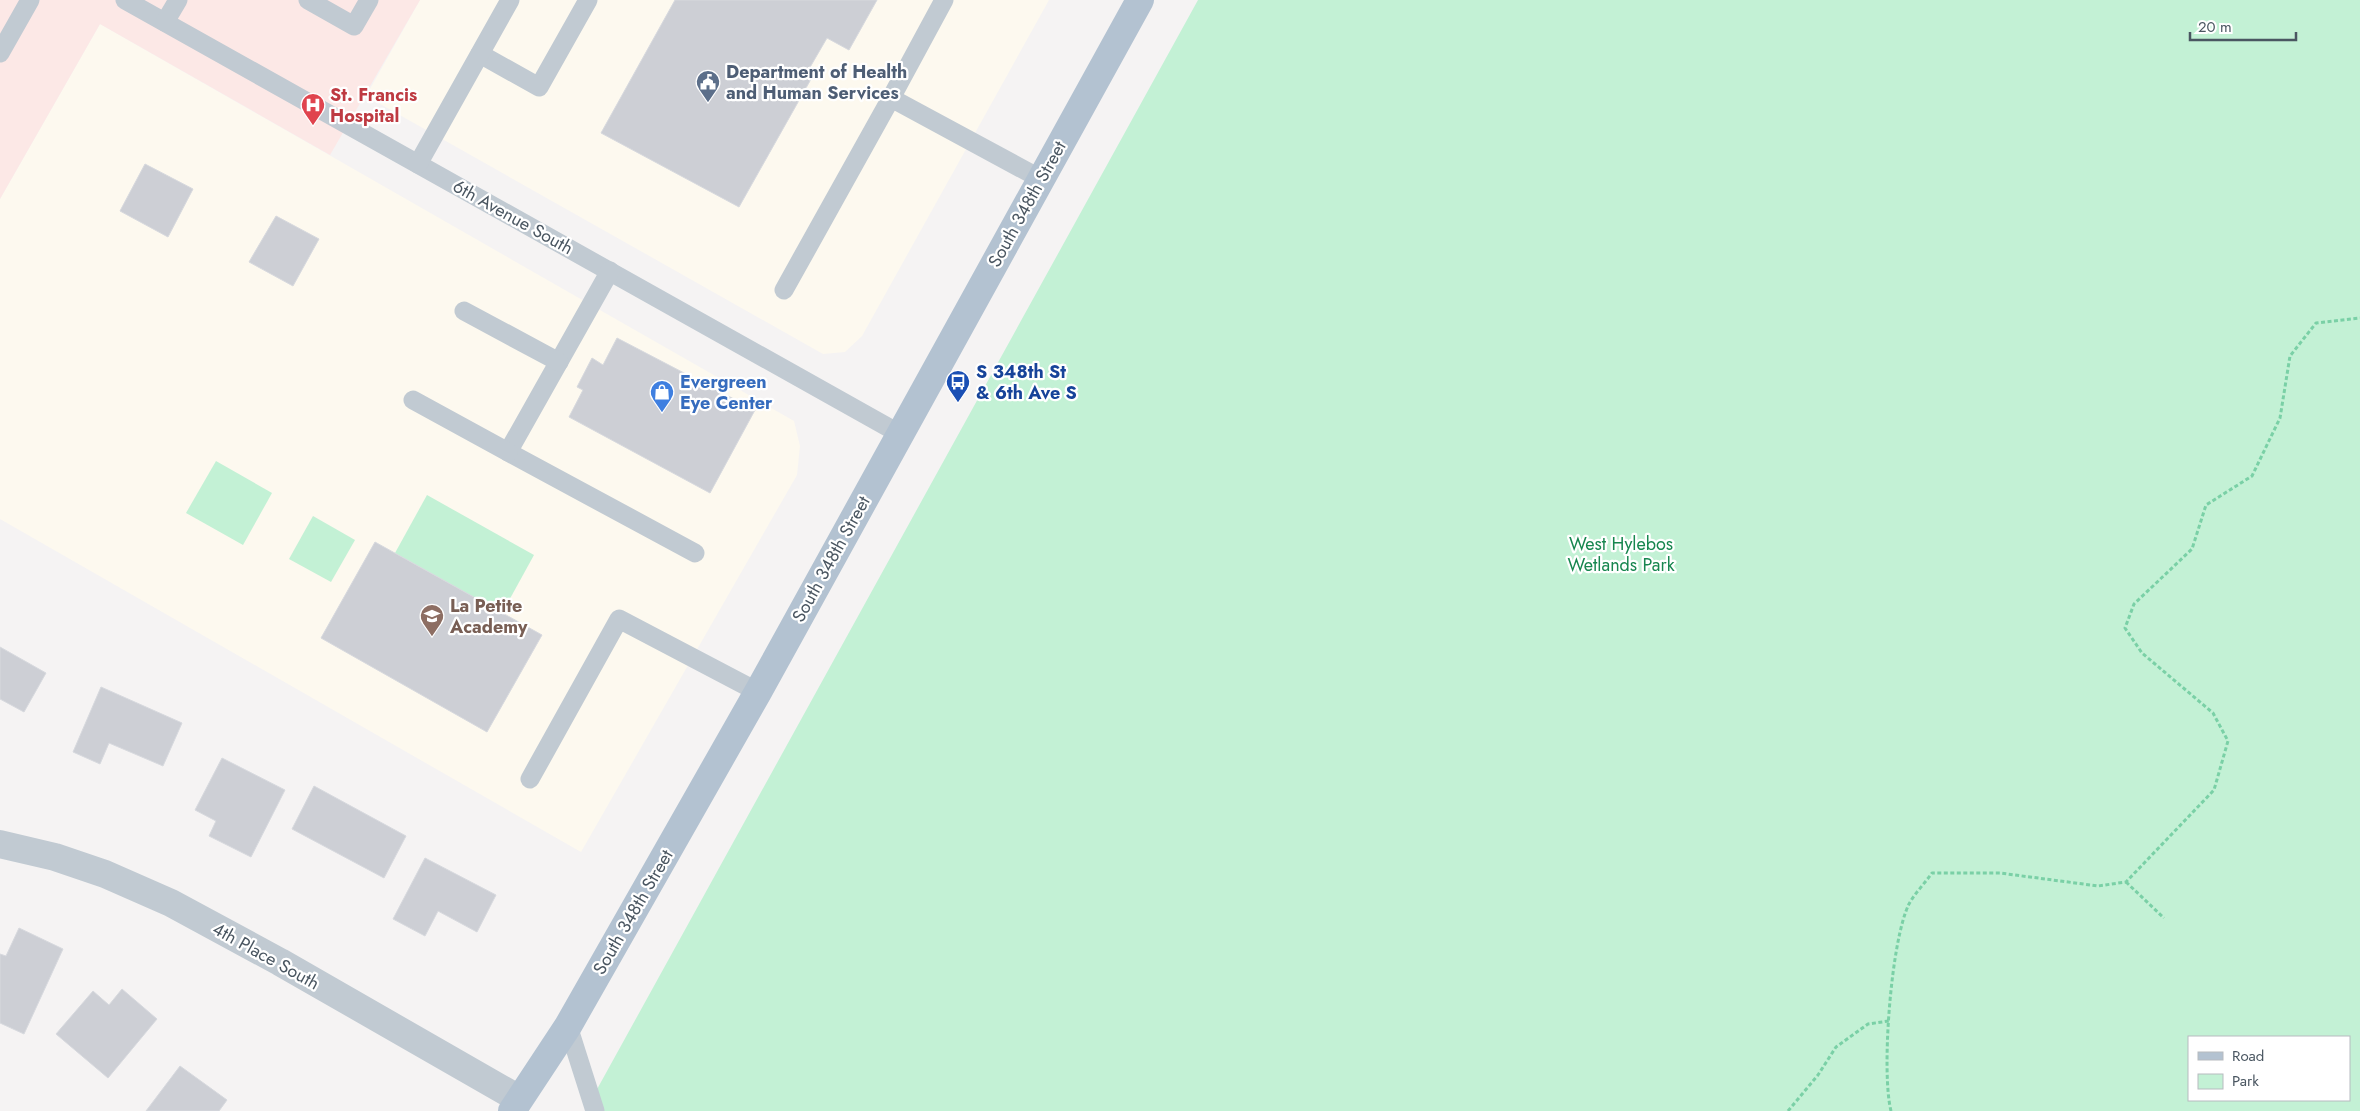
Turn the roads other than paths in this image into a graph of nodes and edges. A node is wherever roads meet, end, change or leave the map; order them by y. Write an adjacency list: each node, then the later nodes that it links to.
1 (30, 0): 11 (lane)
2 (125, 0): 10 (lane, 6th Avenue South)
3 (178, 0): 10 (lane)
4 (308, 0): 5 (lane)
5 (368, 0)
6 (510, 0): 12 (lane)
7 (588, 0): 12 (lane)
8 (944, 0): 13 (lane)
9 (1140, 0): 15 (main road, South 348th Street)
10 (165, 22): 14 (lane, 6th Avenue South)
11 (0, 53)
12 (480, 54): 14 (lane)
13 (891, 98): 15 (lane); 17 (lane)
14 (418, 164): 16 (lane, 6th Avenue South)
15 (1041, 179): 21 (main road, South 348th Street)
16 (610, 271): 19 (lane); 21 (lane, 6th Avenue South)
17 (784, 290)
18 (464, 311): 19 (lane)
19 (559, 362): 22 (lane)
20 (414, 400): 22 (lane)
21 (900, 434): 24 (main road, South 348th Street)
22 (508, 452): 23 (lane)
23 (695, 553)
24 (758, 692): 25 (lane); 27 (main road, South 348th Street)
25 (530, 779)
26 (0, 844): 28 (street, 4th Place South)
27 (568, 1026): 28 (main road, South 348th Street); 29 (lane)
28 (515, 1105)
29 (595, 1111)

